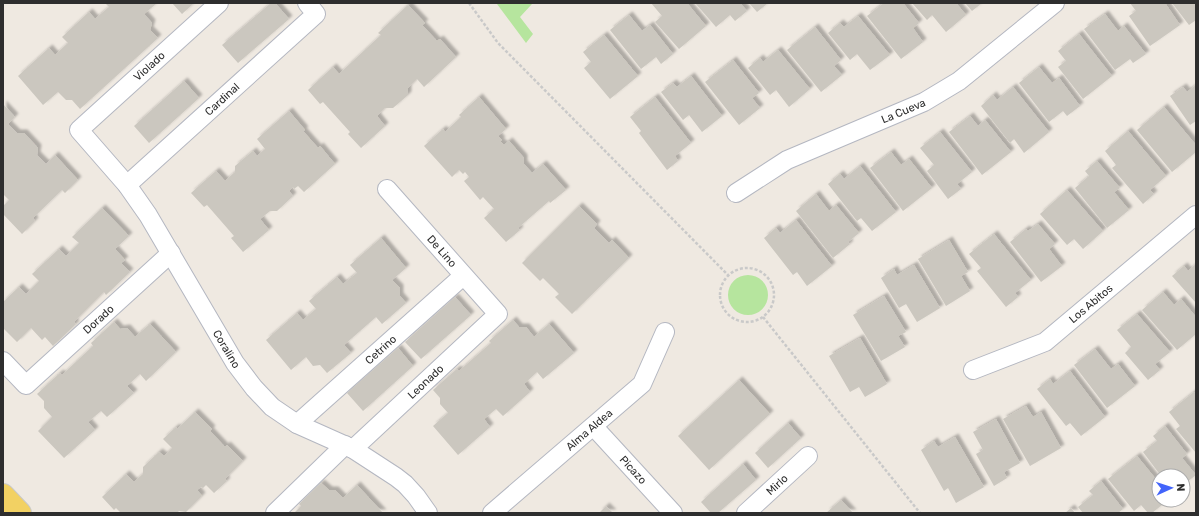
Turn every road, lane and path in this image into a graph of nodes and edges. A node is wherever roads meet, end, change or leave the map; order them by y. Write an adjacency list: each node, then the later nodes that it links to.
1 (218, 3): 5 (street, Violado)
2 (469, 3): 11 (path)
3 (1055, 3): 8 (street, La Cueva)
4 (312, 8): 6 (street, Cardinal)
5 (79, 130): 6 (street, Coralino)
6 (127, 185): 10 (street, Coralino)
7 (387, 189): 12 (street, De Lino)
8 (736, 192)
9 (1196, 215): 17 (street, Los Abitos)
10 (170, 253): 16 (street, Dorado); 18 (street, Coralino)
11 (728, 275): 14 (path); 14 (path)
12 (463, 276): 13 (street, De Lino); 18 (street, Cetrino)
13 (498, 314): 20 (street, Leonado)
14 (763, 317): 29 (path)
15 (665, 332): 19 (street, Alma Aldea)
16 (3, 361)
17 (973, 370)
18 (297, 424): 20 (street, Coralino)
19 (594, 427): 26 (street, Alma Aldea); 27 (street, Picazo)
20 (349, 447): 24 (street, Leonado); 25 (street, Coralino)
21 (808, 456): 28 (street, Mirlo)
22 (3, 495): 23 (main road)
23 (20, 513)
24 (275, 513)
25 (428, 513)
26 (492, 513)
27 (673, 513)
28 (746, 513)
29 (920, 513)

